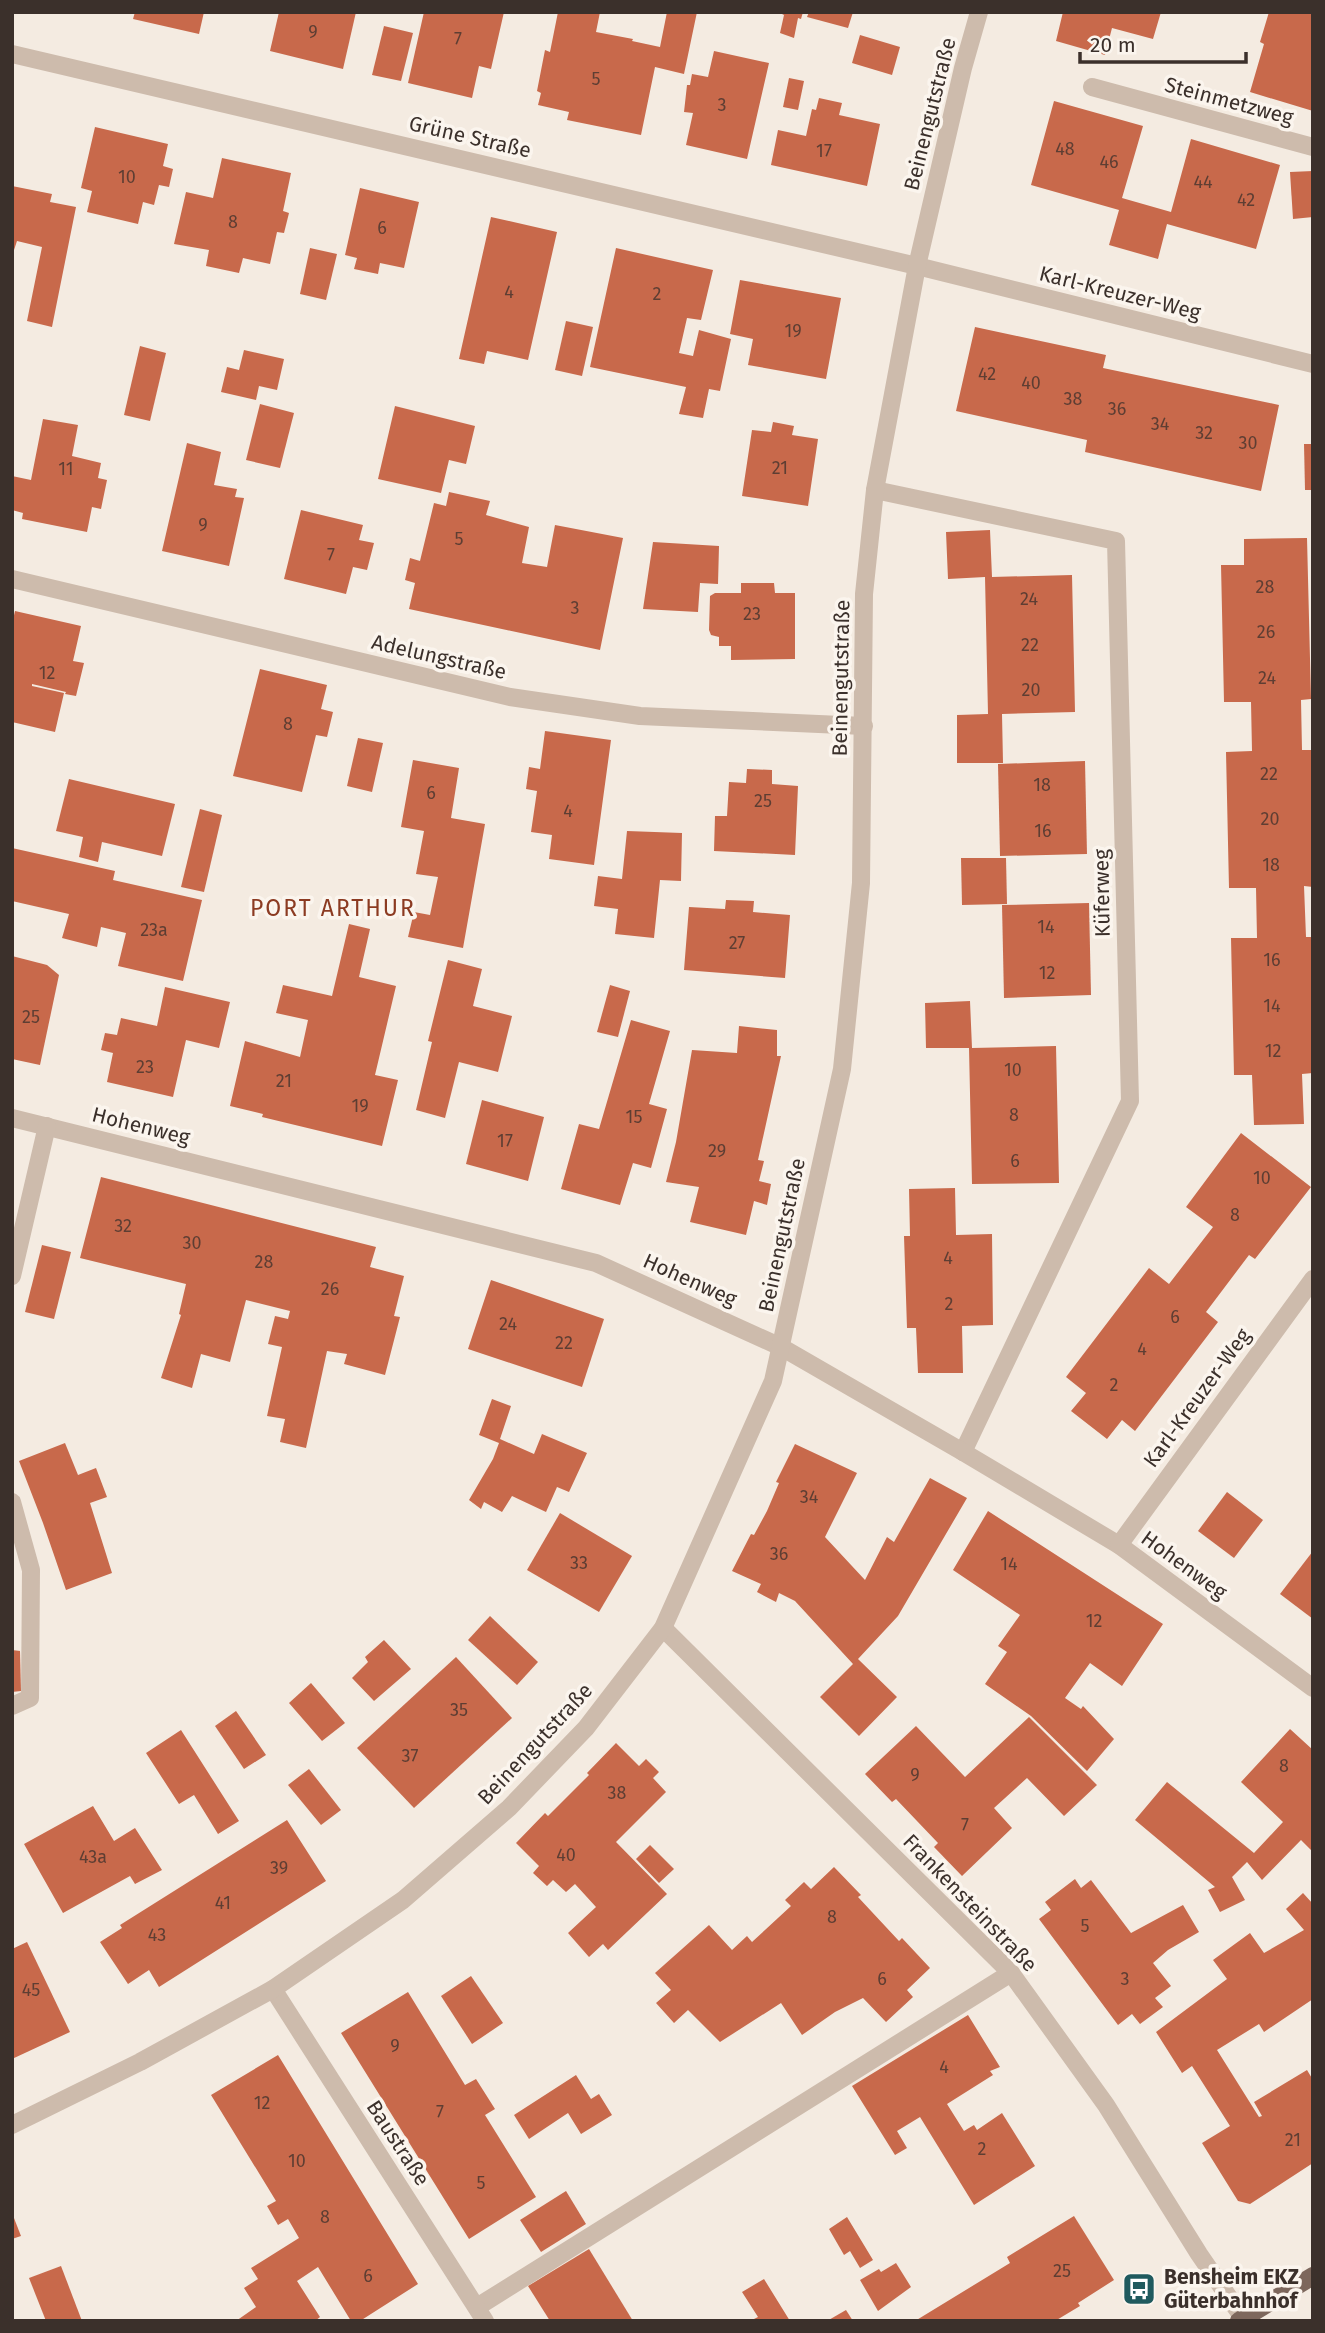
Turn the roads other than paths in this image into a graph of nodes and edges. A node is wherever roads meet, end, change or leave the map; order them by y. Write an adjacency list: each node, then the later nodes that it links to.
1 (979, 12): 5 (street, Beinengutstraße)
2 (12, 54): 5 (street, Grüne Straße)
3 (1093, 87): 4 (street, Steinmetzweg)
4 (1313, 147)
5 (917, 266): 6 (street, Karl-Kreuzer-Weg); 7 (street, Beinengutstraße)
6 (1313, 364)
7 (875, 491): 9 (street, Beinengutstraße); 15 (street, Küferweg)
8 (12, 579): 9 (street, Adelungstraße)
9 (864, 726): 14 (street, Beinengutstraße)
10 (12, 1118): 11 (street, Hohenweg)
11 (47, 1125): 12 (street); 14 (street, Hohenweg)
12 (12, 1276)
13 (1313, 1279): 17 (street, Karl-Kreuzer-Weg)
14 (781, 1347): 15 (street, Hohenweg); 18 (street, Beinengutstraße)
15 (963, 1452): 17 (street, Hohenweg)
16 (12, 1502): 20 (street)
17 (1119, 1545): 19 (street, Hohenweg)
18 (663, 1628): 21 (street, Frankensteinstraße); 22 (street, Beinengutstraße)
19 (1312, 1686)
20 (12, 1706)
21 (1011, 1973): 25 (street); 26 (street, Frankensteinstraße)
22 (273, 1989): 23 (street, Beinengutstraße); 25 (street, Baustraße)
23 (12, 2125)
24 (1313, 2276): 26 (main road)
25 (481, 2314)
26 (1241, 2320)

